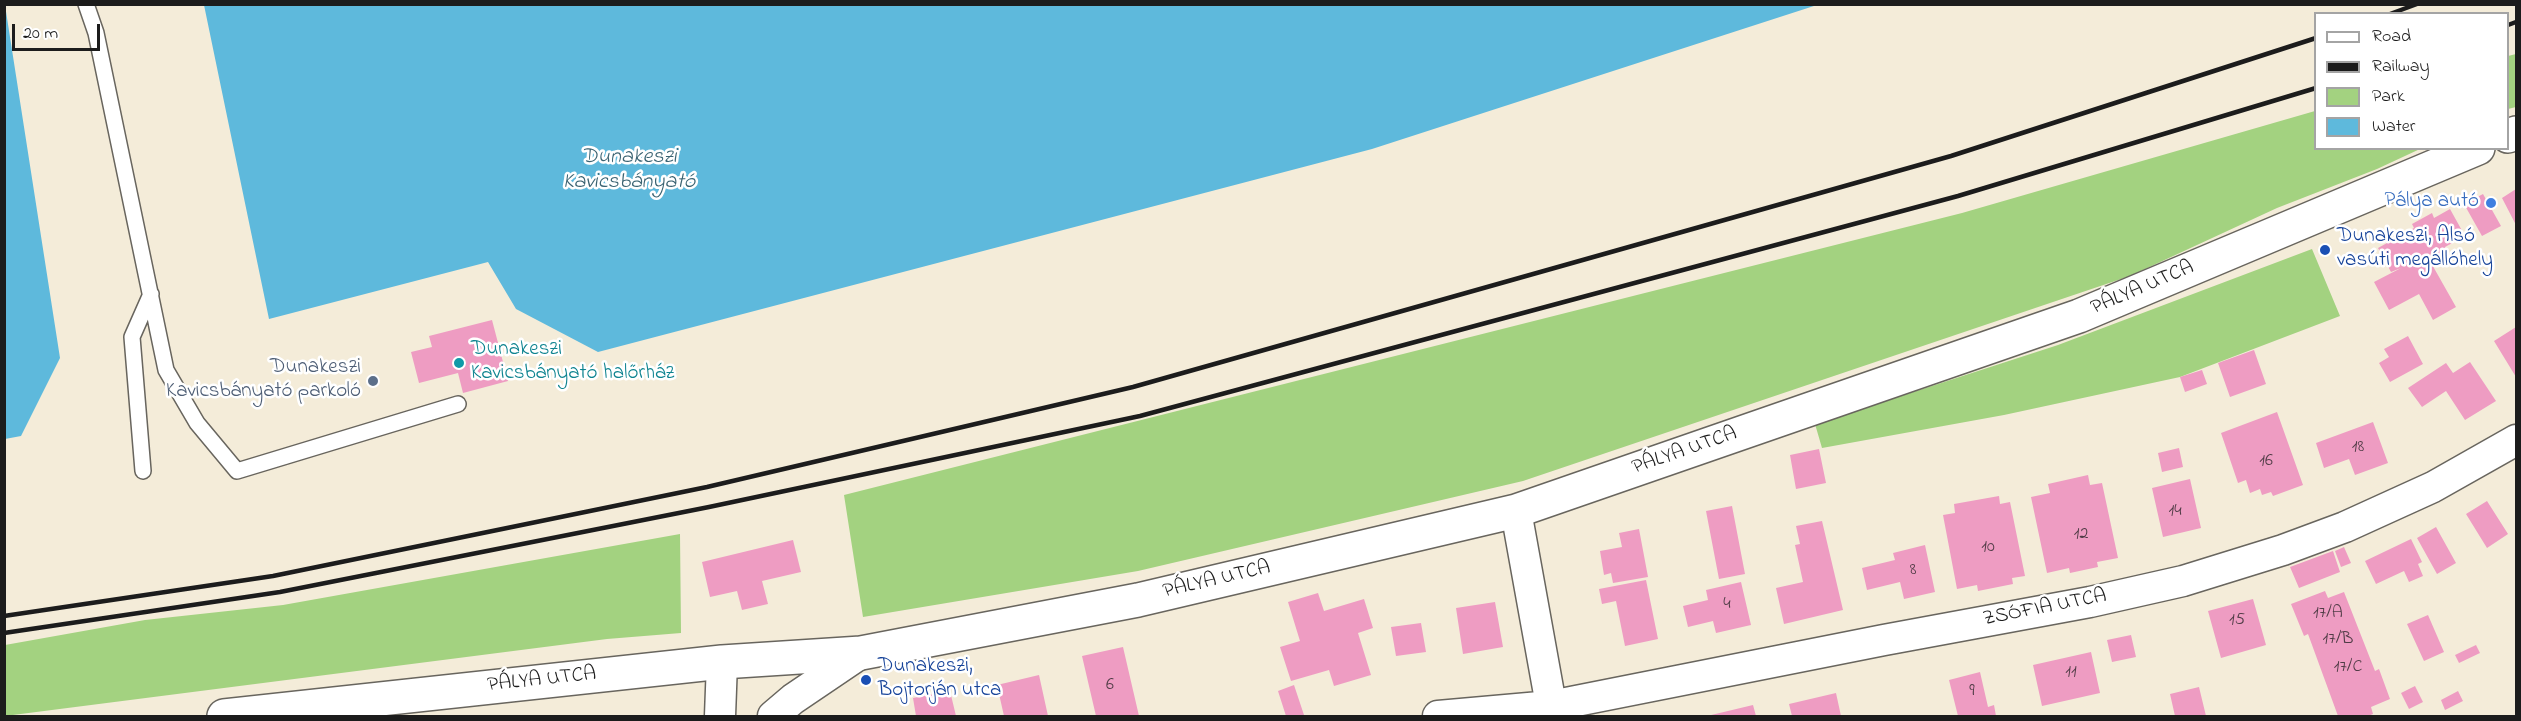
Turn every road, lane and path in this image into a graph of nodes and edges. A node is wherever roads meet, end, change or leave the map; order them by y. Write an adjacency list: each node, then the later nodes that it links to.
1 (86, 4): 3 (lane)
2 (2473, 150): 7 (street, PÁLYA UTCA)
3 (150, 294): 4 (lane); 6 (lane)
4 (458, 404)
5 (2517, 440): 11 (street, ZSÓFIA UTCA)
6 (143, 471)
7 (1516, 511): 8 (street, PÁLYA UTCA); 11 (street)
8 (861, 653): 9 (street, PÁLYA UTCA); 14 (street, PÁLYA UTCA)
9 (722, 662): 10 (street, PÁLYA UTCA); 13 (street)
10 (305, 711): 12 (street, PÁLYA UTCA)
11 (1552, 711): 15 (street, ZSÓFIA UTCA)
12 (224, 717)
13 (720, 717)
14 (773, 717)
15 (1438, 717)

